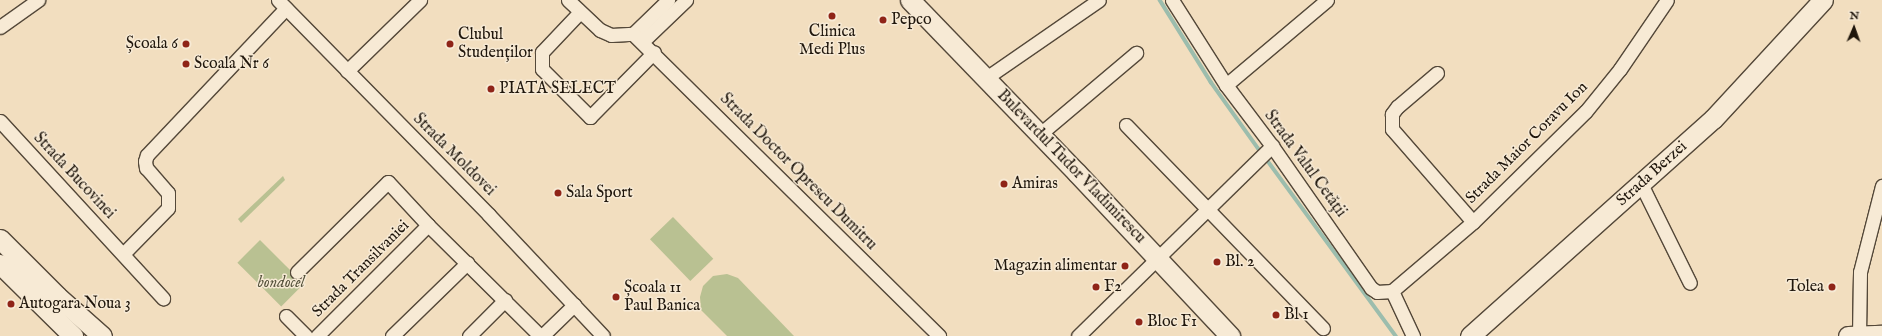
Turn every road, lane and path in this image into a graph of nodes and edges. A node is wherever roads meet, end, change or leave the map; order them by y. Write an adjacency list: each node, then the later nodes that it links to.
1 (38, 0): 14 (street)
2 (420, 0): 18 (street)
3 (568, 0): 13 (street)
4 (668, 0): 15 (street)
5 (686, 0): 15 (street)
6 (910, 0): 20 (main road, Bulevardul Tudor Vladimirescu)
7 (1099, 0): 20 (street)
8 (1172, 0): 21 (street, Strada Valul Cetății)
9 (1327, 0): 21 (street)
10 (1667, 0): 29 (street, Strada Maior Coravu Ion)
11 (1823, 0): 26 (main road, Strada Berzei)
12 (282, 4): 18 (street, Strada Moldovei); 32 (street)
13 (580, 13): 15 (street); 16 (street)
14 (0, 27)
15 (637, 38): 16 (street, Strada Doctor Oprescu Dumitru)
16 (654, 52): 53 (street, Strada Doctor Oprescu Dumitru)
17 (1136, 53): 24 (street)
18 (347, 71): 41 (street, Strada Moldovei)
19 (1436, 72): 29 (street)
20 (986, 78): 24 (main road, Bulevardul Tudor Vladimirescu)
21 (1226, 84): 25 (street, Strada Valul Cetății)
22 (0, 121): 32 (street, Strada Bucovinei)
23 (1126, 126): 28 (street)
24 (1040, 134): 33 (main road, Bulevardul Tudor Vladimirescu)
25 (1272, 146): 28 (street); 38 (street, Strada Valul Cetății)
26 (1641, 184): 37 (street); 57 (main road, Strada Berzei)
27 (1882, 186): 58 (street)
28 (1208, 209): 33 (street); 43 (street)
29 (1473, 222): 38 (street, Strada Maior Coravu Ion)
30 (428, 225): 34 (street, Strada Transilvaniei); 36 (street, Strada Transilvaniei); 48 (street, Strada Transilvaniei)
31 (0, 239): 46 (main road)
32 (123, 254): 39 (street, Strada Bucovinei)
33 (1157, 258): 54 (street); 55 (main road, Bulevardul Tudor Vladimirescu)
34 (467, 262): 40 (street, Strada Transilvaniei); 49 (street)
35 (0, 264): 45 (main road)
36 (297, 272)
37 (1690, 283)
38 (1392, 291): 56 (street)
39 (163, 298)
40 (506, 300): 50 (street); 51 (street, Strada Transilvaniei)
41 (574, 305): 51 (street, Strada Transilvaniei); 52 (street, Strada Moldovei)
42 (286, 316): 47 (street, Strada Transilvaniei)
43 (1323, 328)
44 (1882, 335): 58 (main road)
45 (73, 336)
46 (102, 336)
47 (306, 336)
48 (317, 336)
49 (392, 336)
50 (469, 336)
51 (541, 336)
52 (603, 336)
53 (939, 336)
54 (1078, 336)
55 (1230, 336)
56 (1413, 336)
57 (1470, 336)
58 (1855, 336)

